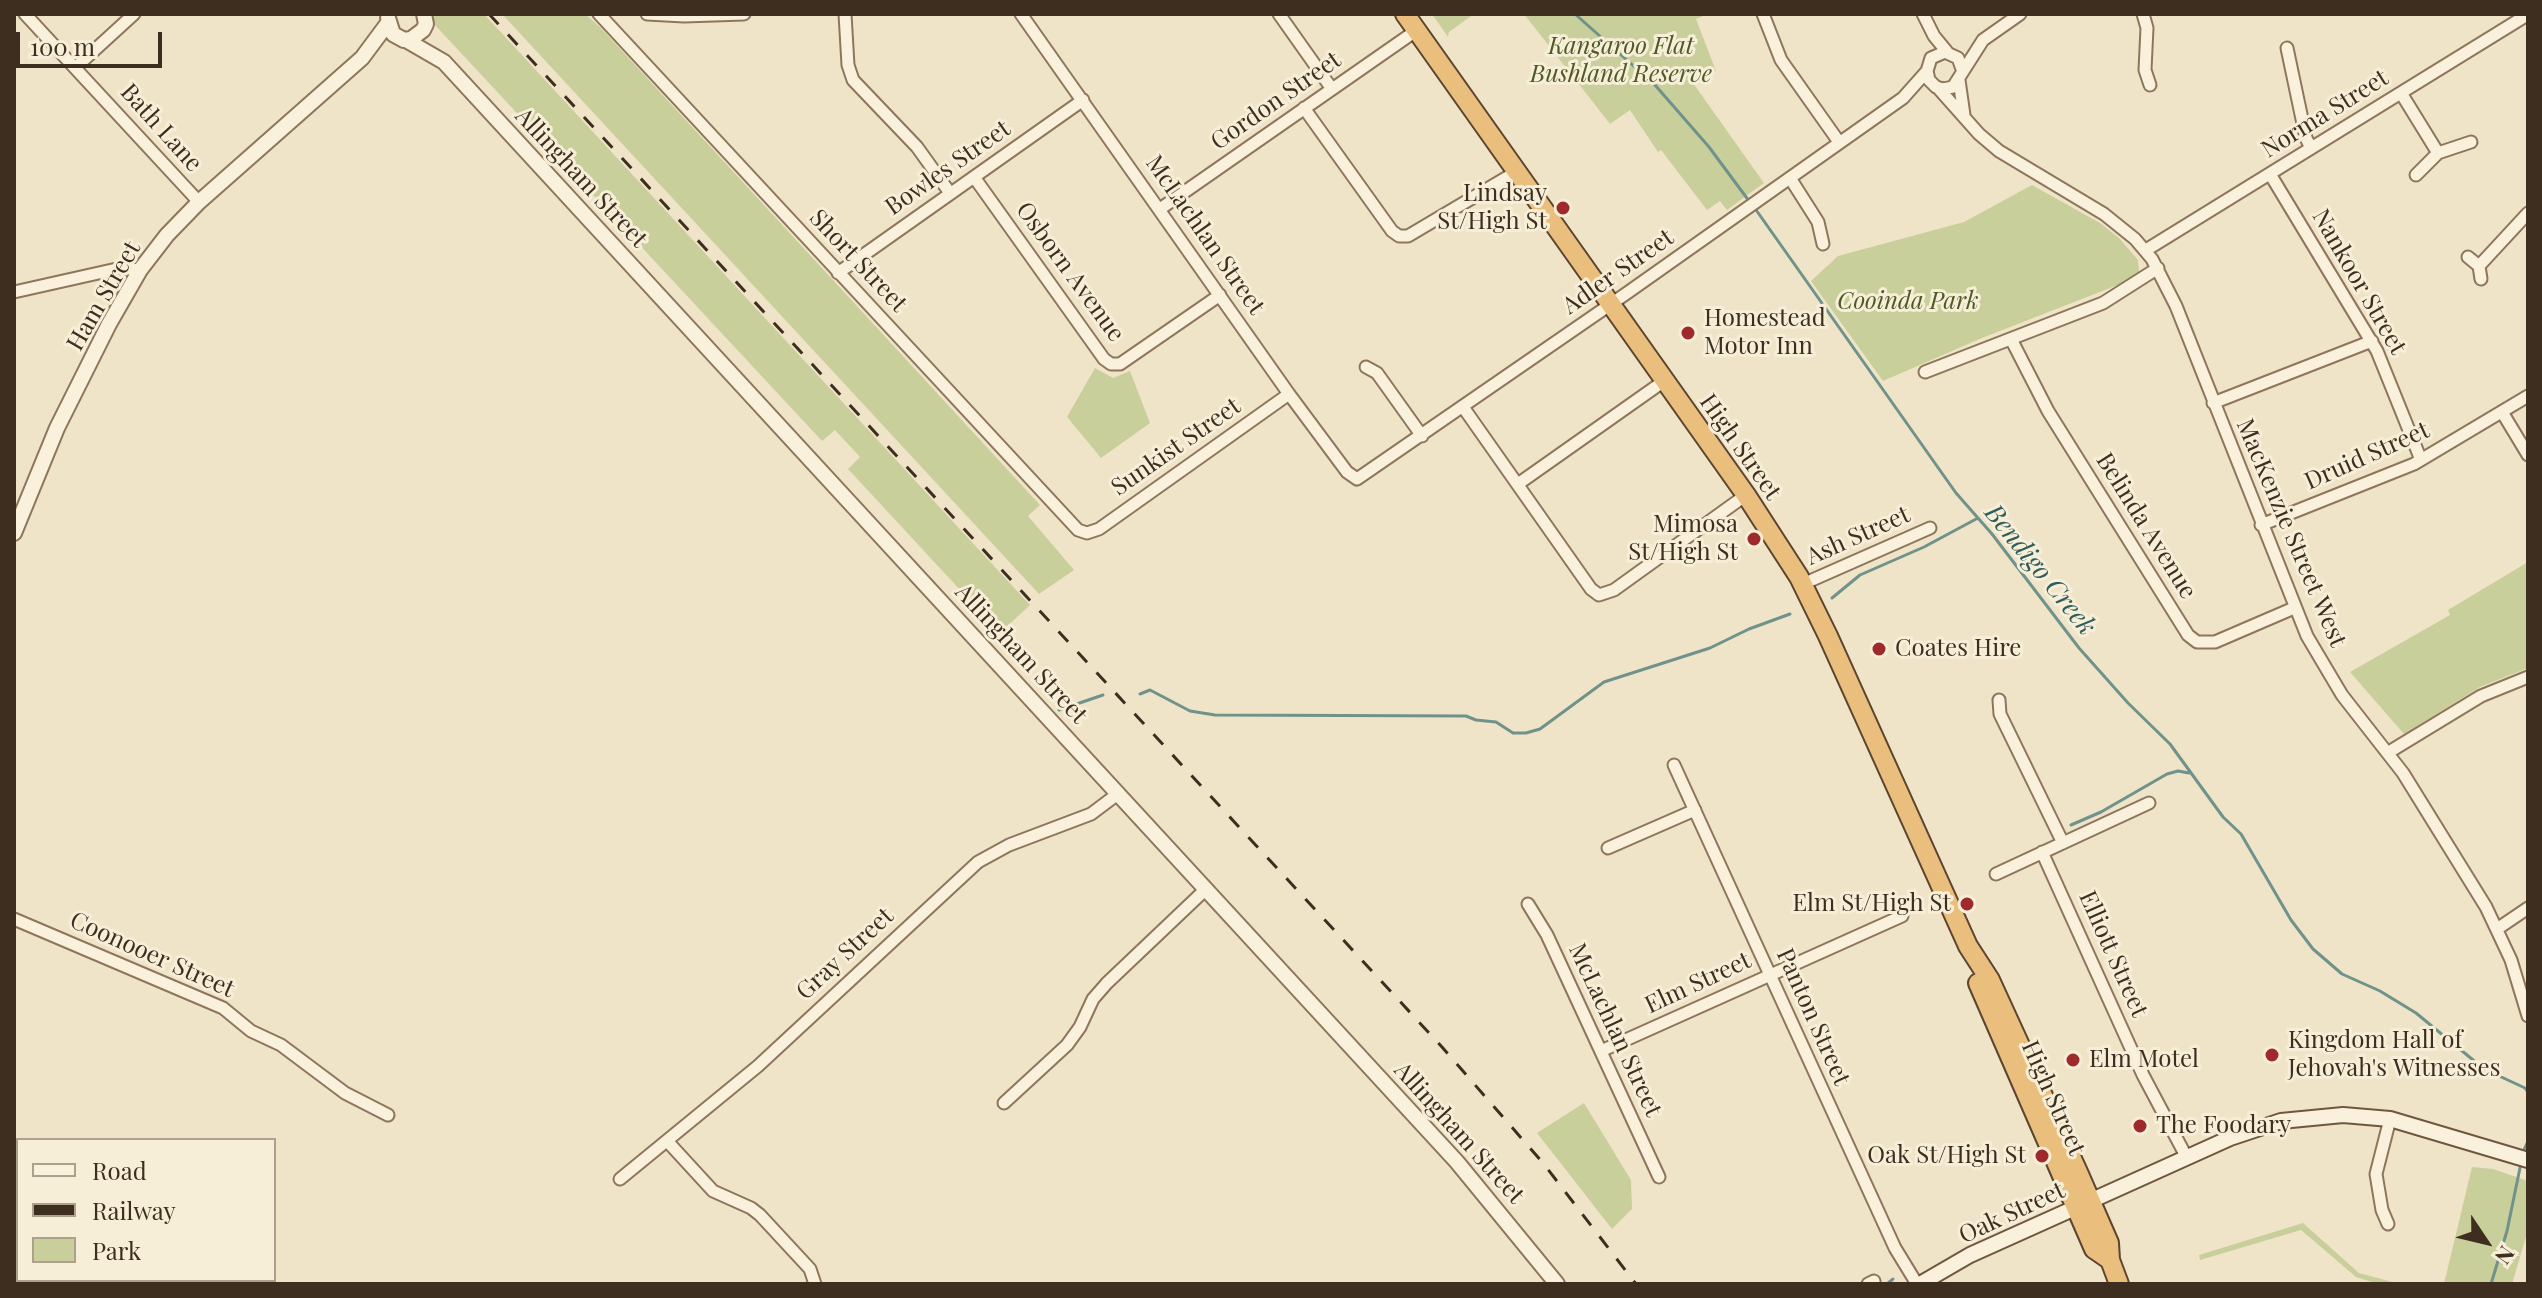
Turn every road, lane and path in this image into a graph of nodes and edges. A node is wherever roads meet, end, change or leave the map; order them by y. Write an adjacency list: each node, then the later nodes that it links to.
1 (25, 14): 25 (street, Bath Lane)
2 (134, 14): 25 (street)
3 (599, 14): 55 (street, Short Street)
4 (647, 14): 5 (street)
5 (744, 14)
6 (845, 14): 45 (street)
7 (1021, 14): 33 (street, McLachlan Street)
8 (1279, 14): 30 (street)
9 (1405, 14): 17 (highway, High Street)
10 (1763, 14): 36 (street)
11 (2020, 14): 19 (street)
12 (2143, 14): 28 (street)
13 (2527, 16): 31 (street, Norma Street)
14 (388, 17): 18 (street, Allingham Street); 22 (street, Ham Street)
15 (1925, 17): 21 (street); 23 (street)
16 (426, 18): 18 (street, Ham Street); 24 (street, Allingham Street)
17 (1417, 30): 30 (street, Gordon Street); 40 (highway, High Street)
18 (405, 40): 22 (street, Ham Street); 24 (street, Allingham Street)
19 (1983, 40): 21 (street); 27 (street)
20 (2287, 48): 38 (street)
21 (1950, 53): 23 (street); 27 (street)
22 (362, 58): 46 (street, Ham Street)
23 (1931, 58): 26 (street)
24 (444, 62): 86 (street, Allingham Street)
25 (76, 67): 46 (street, Bath Lane)
26 (1927, 71): 29 (street); 32 (street, Adler Street)
27 (1960, 75): 29 (street); 35 (street)
28 (2150, 85)
29 (1938, 88): 32 (street, Adler Street); 35 (street, MacKenzie Street West)
30 (1332, 89): 34 (street, Gordon Street)
31 (2401, 93): 38 (street, Norma Street); 39 (street)
32 (1903, 98): 36 (street, Adler Street)
33 (1083, 100): 43 (street, Bowles Street); 47 (street, McLachlan Street)
34 (1304, 108): 40 (street); 47 (street, Gordon Street)
35 (1965, 117): 50 (street, MacKenzie Street West)
36 (1839, 142): 44 (street, Adler Street)
37 (2471, 142): 39 (street)
38 (2311, 148): 41 (street, Norma Street)
39 (2438, 153): 42 (street)
40 (1516, 172): 59 (highway, High Street)
41 (2270, 174): 50 (street, Norma Street); 61 (street, Nankoor Street)
42 (2416, 175)
43 (974, 177): 45 (street, Bowles Street); 58 (street, Osborn Avenue)
44 (1790, 178): 49 (street); 59 (street, Adler Street)
45 (950, 193): 55 (street, Bowles Street)
46 (199, 202): 54 (street, Ham Street)
47 (1160, 209): 58 (street, McLachlan Street)
48 (2528, 213): 52 (street)
49 (1823, 244)
50 (2146, 250): 53 (street, MacKenzie Street West)
51 (2468, 257): 52 (street)
52 (2479, 266): 56 (street)
53 (2158, 268): 60 (street); 67 (street, MacKenzie Street West)
54 (140, 270): 57 (street); 78 (street, Ham Street)
55 (838, 273): 79 (street, Short Street)
56 (2481, 279)
57 (14, 292)
58 (1220, 295): 65 (street, McLachlan Street)
59 (1610, 305): 64 (highway, High Street); 68 (street, Adler Street)
60 (2011, 339): 63 (street); 81 (street, Belinda Avenue)
61 (2372, 341): 67 (street); 72 (street, Nankoor Street)
62 (1366, 367): 70 (street)
63 (1925, 372)
64 (1664, 381): 74 (street); 75 (highway, High Street)
65 (1289, 394): 73 (street, McLachlan Street); 79 (street, Sunkist Street)
66 (2528, 396): 69 (street, Druid Street)
67 (2213, 403): 76 (street, MacKenzie Street West)
68 (1463, 407): 70 (street, Adler Street); 74 (street)
69 (2502, 412): 71 (street); 72 (street, Druid Street)
70 (1422, 436): 73 (street, Adler Street)
71 (2528, 455)
72 (2421, 460): 76 (street, Druid Street)
73 (1356, 479)
74 (1518, 484): 75 (street)
75 (1746, 495): 80 (highway, High Street)
76 (2261, 525): 81 (street, MacKenzie Street West)
77 (1930, 528): 80 (street, Ash Street)
78 (14, 533)
79 (1087, 533)
80 (1803, 584): 112 (highway, High Street)
81 (2294, 608): 84 (street, MacKenzie Street West)
82 (2528, 677): 84 (street)
83 (1999, 700): 89 (street)
84 (2389, 752): 98 (street, MacKenzie Street West)
85 (1674, 765): 88 (street, Panton Street)
86 (1119, 793): 93 (street, Allingham Street); 105 (street, Gray Street)
87 (2149, 803): 89 (street)
88 (1695, 810): 90 (street); 99 (street, Panton Street)
89 (2063, 843): 91 (street)
90 (1608, 848)
91 (2042, 852): 92 (street); 106 (street, Elliott Street)
92 (1996, 874)
93 (1206, 889): 102 (street); 115 (street, Allingham Street)
94 (1528, 904): 101 (street, McLachlan Street)
95 (2528, 908): 98 (street)
96 (1902, 916): 99 (street, Elm Street)
97 (14, 919): 103 (street, Coonooer Street)
98 (2497, 929): 100 (street, MacKenzie Street West)
99 (1770, 974): 101 (street, Elm Street); 116 (street, Panton Street)
100 (2528, 1016)
101 (1601, 1051): 110 (street, McLachlan Street)
102 (1004, 1103)
103 (388, 1115)
104 (2390, 1119): 106 (street, Oak Street); 107 (street, Oak Street); 113 (street)
105 (668, 1142): 111 (street, Gray Street); 114 (street)
106 (2187, 1158): 112 (street, Oak Street)
107 (2508, 1158): 108 (street, Oak Street); 109 (street, Oak Street)
108 (2528, 1160)
109 (2528, 1170)
110 (1659, 1177)
111 (620, 1179)
112 (2082, 1205): 116 (street, Oak Street); 117 (highway, High Street)
113 (2388, 1224)
114 (815, 1284)
115 (1557, 1284)
116 (1918, 1284)
117 (2119, 1284)

